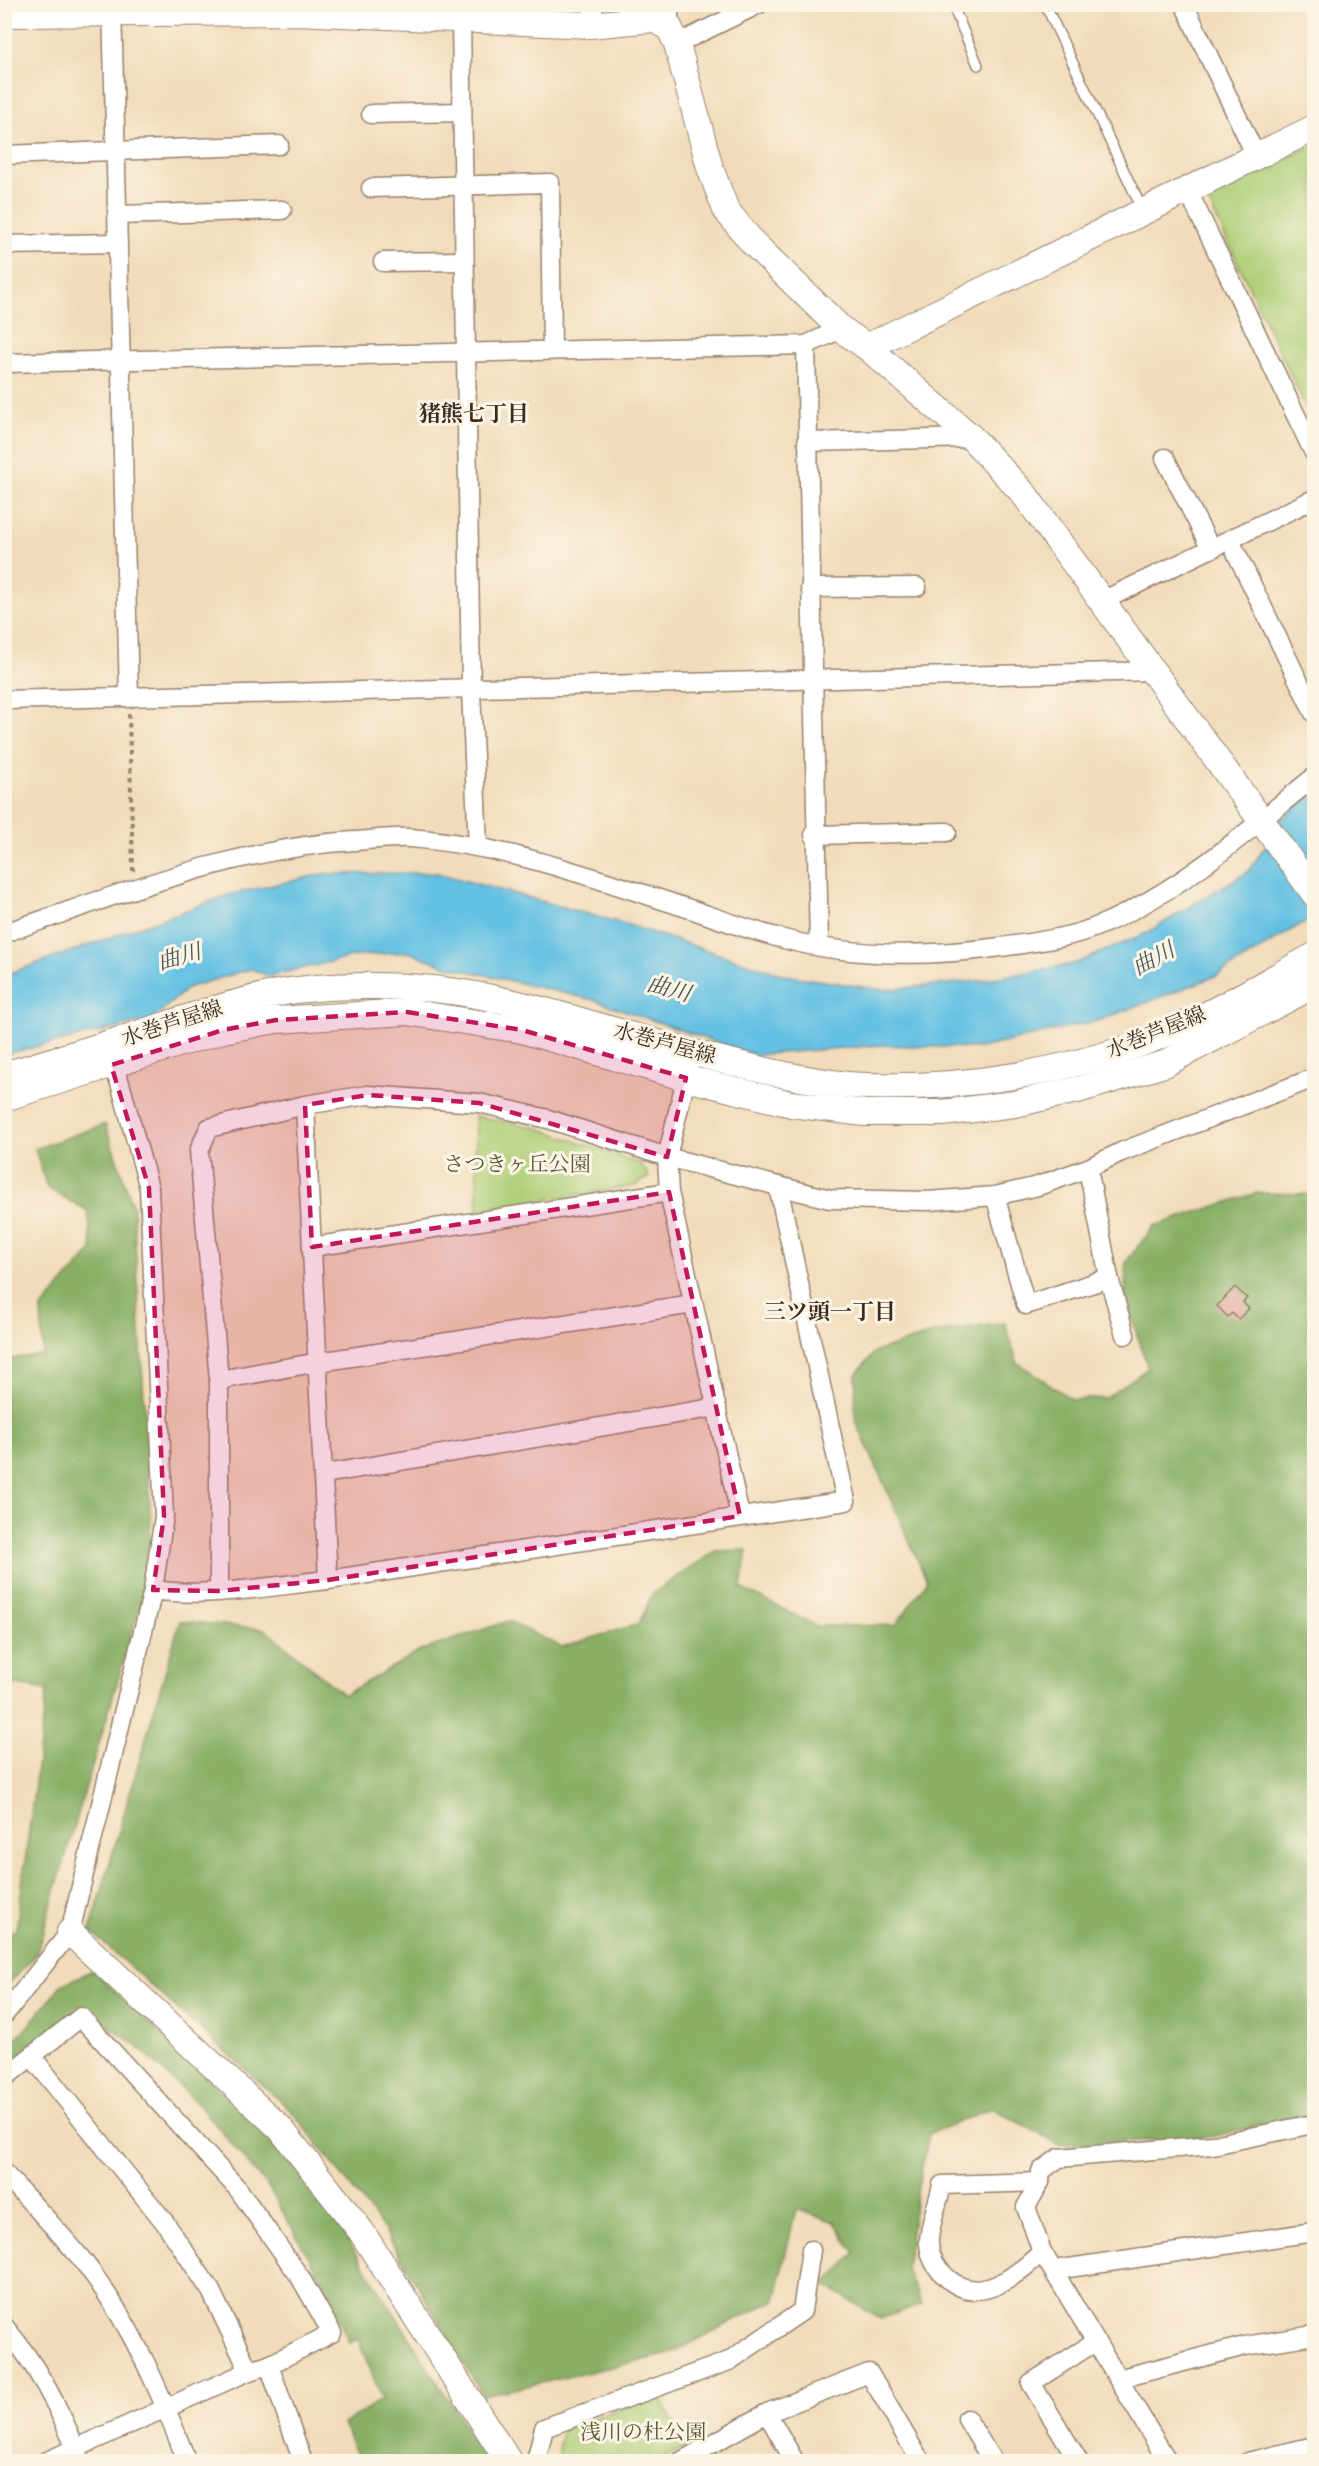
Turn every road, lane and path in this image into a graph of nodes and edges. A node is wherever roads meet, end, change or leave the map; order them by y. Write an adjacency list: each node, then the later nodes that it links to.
1 (759, 4): 10 (street)
2 (952, 4): 11 (lane)
3 (1045, 4): 23 (lane)
4 (1184, 4): 18 (street)
5 (112, 8): 6 (street); 7 (street); 16 (street)
6 (295, 8): 9 (street)
7 (4, 14)
8 (592, 15): 9 (street); 10 (street)
9 (461, 17): 12 (street)
10 (672, 25): 29 (street)
11 (978, 66)
12 (462, 112): 13 (street); 19 (street)
13 (371, 114)
14 (1314, 128): 18 (street)
15 (279, 145): 16 (street)
16 (116, 151): 17 (street); 24 (street)
17 (4, 155)
18 (1256, 156): 21 (street)
19 (462, 186): 20 (street); 27 (street); 32 (street)
20 (371, 188)
21 (1187, 189): 23 (street); 38 (street)
22 (282, 210): 24 (street)
23 (1143, 211): 31 (street)
24 (118, 215): 25 (street)
25 (118, 243): 26 (street); 34 (street)
26 (4, 245)
27 (463, 261): 28 (street); 33 (street)
28 (383, 262)
29 (841, 329): 30 (street); 31 (street)
30 (806, 345): 32 (street); 37 (street)
31 (867, 347): 36 (street)
32 (552, 349): 33 (street)
33 (467, 353): 34 (street); 48 (street)
34 (121, 360): 35 (street); 49 (street)
35 (4, 363)
36 (972, 438): 37 (street); 45 (street)
37 (807, 442): 44 (street)
38 (1314, 453)
39 (1165, 458): 42 (street)
40 (1314, 498): 41 (street)
41 (1230, 540): 42 (street); 51 (street)
42 (1211, 549): 45 (street)
43 (917, 587): 44 (street)
44 (810, 588): 47 (street)
45 (1102, 602): 46 (street)
46 (1156, 671): 47 (street); 53 (street)
47 (812, 682): 48 (street); 55 (street)
48 (471, 690): 49 (street); 56 (street)
49 (129, 698): 50 (street); 57 (path)
50 (4, 700)
51 (1314, 713)
52 (1314, 777): 53 (street)
53 (1265, 823): 58 (street); 60 (street)
54 (947, 832): 55 (street)
55 (814, 835): 60 (street)
56 (478, 846): 57 (street); 60 (street)
57 (133, 890): 59 (street)
58 (1314, 893)
59 (4, 933)
60 (819, 945)
61 (1314, 956): 63 (street, 水巻芦屋線)
62 (1314, 985): 66 (street, 水巻芦屋線)
63 (692, 1052): 64 (street, 水巻芦屋線); 66 (street)
64 (107, 1055): 65 (street, 水巻芦屋線); 66 (street, 水巻芦屋線); 68 (street, 水巻芦屋線); 85 (street)
65 (4, 1075)
66 (686, 1078): 70 (street)
67 (1314, 1078): 71 (street)
68 (4, 1098)
69 (305, 1105): 70 (street); 75 (street); 80 (street)
70 (667, 1157): 72 (street); 73 (street)
71 (1088, 1168): 74 (street); 76 (street)
72 (778, 1186): 74 (street); 83 (street)
73 (669, 1192): 75 (street); 77 (street)
74 (995, 1196): 76 (street)
75 (312, 1247): 79 (street)
76 (1109, 1278): 78 (street)
77 (693, 1304): 79 (street); 81 (street)
78 (1125, 1335)
79 (319, 1362): 80 (street); 82 (street)
80 (219, 1380): 86 (street)
81 (717, 1407): 82 (street); 83 (street)
82 (325, 1474): 84 (street)
83 (740, 1516): 84 (street)
84 (328, 1580): 86 (street)
85 (153, 1590): 86 (street); 89 (street)
86 (219, 1591)
87 (4, 1703): 88 (lane)
88 (4, 1724)
89 (70, 1932): 90 (street); 114 (street)
90 (4, 2015)
91 (33, 2058): 92 (street); 103 (street); 104 (street)
92 (4, 2078)
93 (1314, 2126): 95 (street)
94 (4, 2174): 106 (street)
95 (1041, 2182): 98 (street); 98 (street)
96 (1314, 2232): 99 (street)
97 (811, 2250): 115 (street)
98 (1042, 2252): 99 (street)
99 (1055, 2270): 102 (street)
100 (4, 2326): 110 (street)
101 (1314, 2335): 105 (street)
102 (1095, 2342): 105 (street); 120 (street)
103 (269, 2365): 104 (street); 113 (street)
104 (249, 2371): 106 (street)
105 (1118, 2379): 121 (street)
106 (167, 2408): 110 (street); 112 (street)
107 (767, 2414): 116 (street); 117 (street); 118 (street)
108 (967, 2419): 119 (street)
109 (1314, 2446): 122 (street)
110 (78, 2454): 111 (street)
111 (45, 2462)
112 (187, 2462)
113 (303, 2462)
114 (509, 2462)
115 (536, 2462)
116 (680, 2462)
117 (795, 2462)
118 (921, 2462)
119 (993, 2462)
120 (1079, 2462)
121 (1168, 2462)
122 (1248, 2462)

